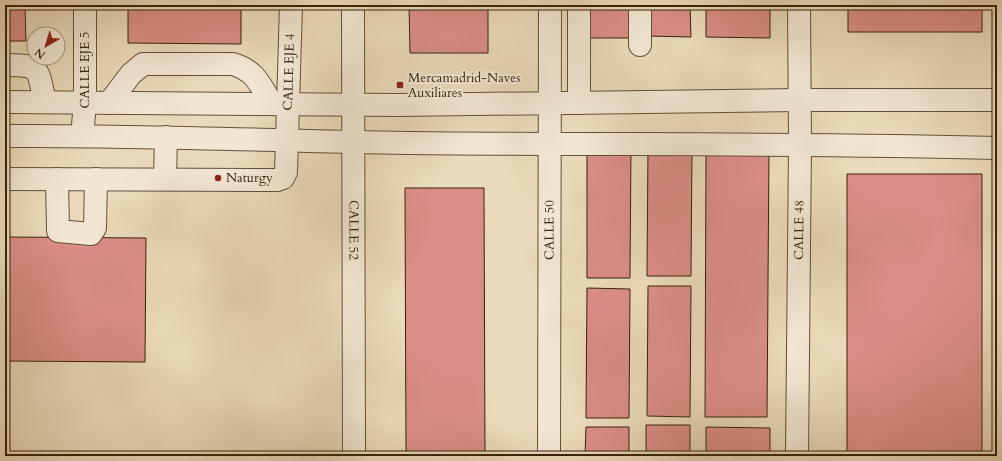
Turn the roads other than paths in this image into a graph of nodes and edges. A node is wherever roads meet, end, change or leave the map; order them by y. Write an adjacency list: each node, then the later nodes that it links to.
1 (85, 5): 14 (street, CALLE EJE 5)
2 (291, 5): 17 (street, CALLE EJE 4)
3 (353, 5): 19 (street, CALLE 52)
4 (550, 5): 18 (street, CALLE 50)
5 (579, 5): 16 (street)
6 (640, 5): 8 (street)
7 (799, 5): 10 (street, CALLE 48)
8 (640, 45)
9 (5, 65): 13 (street)
10 (799, 100): 11 (street); 16 (street); 26 (street, CALLE 48)
11 (997, 100)
12 (5, 102): 13 (street)
13 (45, 102): 14 (street)
14 (85, 102): 15 (street); 21 (street, CALLE EJE 5)
15 (109, 103): 17 (street); 17 (street)
16 (579, 103): 18 (street)
17 (280, 104): 19 (street); 23 (street, CALLE EJE 4)
18 (550, 104): 19 (street); 25 (street, CALLE 50)
19 (352, 105): 24 (street, CALLE 52)
20 (5, 136): 21 (street)
21 (82, 136): 22 (street)
22 (166, 137): 23 (street); 30 (street)
23 (287, 140): 24 (street); 30 (street, CALLE EJE 4)
24 (352, 142): 25 (street); 32 (street, CALLE 52)
25 (550, 143): 26 (street); 33 (street, CALLE 50)
26 (800, 145): 27 (street); 34 (street, CALLE 48)
27 (997, 148)
28 (57, 179): 29 (street, CALLE EJE 4); 29 (street); 31 (street, CALLE EJE 4)
29 (96, 179): 30 (street, CALLE EJE 4)
30 (165, 179)
31 (5, 180)
32 (354, 456)
33 (549, 456)
34 (797, 456)

